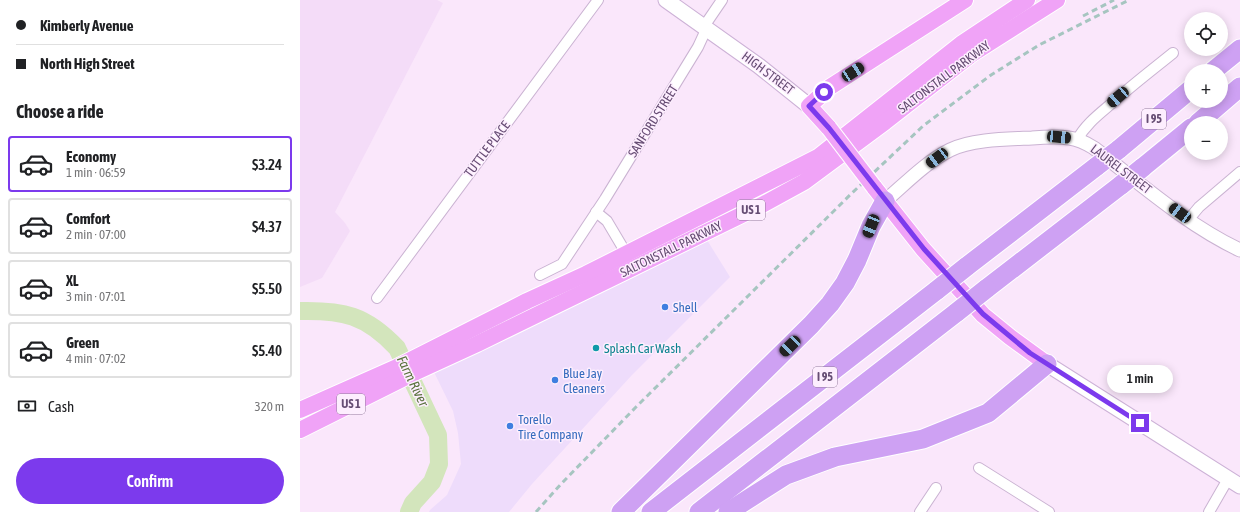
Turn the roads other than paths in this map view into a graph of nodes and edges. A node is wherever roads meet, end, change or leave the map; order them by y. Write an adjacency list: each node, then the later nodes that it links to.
1 (598, 0): 24 (street, TUTTLE PLACE)
2 (666, 0): 7 (main road, HIGH STREET)
3 (722, 0): 7 (street, SANFORD STREET)
4 (964, 0): 13 (main road)
5 (1027, 0): 22 (main road, SALTONSTALL PARKWAY / US 1)
6 (1057, 0): 26 (main road, SALTONSTALL PARKWAY / US 1)
7 (706, 28): 13 (main road, HIGH STREET); 19 (street, SANFORD STREET)
8 (1240, 49): 10 (highway)
9 (1173, 53): 16 (street)
10 (1222, 64)
11 (1240, 87): 14 (highway)
12 (1184, 95): 33 (highway, I 95, bridge)
13 (809, 106): 18 (main road, HIGH STREET, bridge)
14 (1206, 116)
15 (1184, 134): 34 (highway, I 95, bridge)
16 (1077, 140): 18 (street, LAUREL STREET); 20 (street, LAUREL STREET)
17 (1240, 172): 20 (street)
18 (880, 194): 25 (main road, HIGH STREET); 32 (highway)
19 (596, 212): 22 (street); 23 (street, SANFORD STREET)
20 (1189, 220): 21 (street, LAUREL STREET)
21 (1240, 250)
22 (626, 253): 26 (main road, SALTONSTALL PARKWAY / US 1)
23 (540, 275)
24 (377, 298)
25 (1047, 364): 30 (main road); 35 (highway)
26 (406, 370): 27 (main road, SALTONSTALL PARKWAY / US 1); 28 (main road, SALTONSTALL PARKWAY / US 1)
27 (300, 410)
28 (300, 430)
29 (978, 468): 37 (street)
30 (1234, 482): 38 (street)
31 (936, 488): 36 (street)
32 (621, 512)
33 (650, 512)
34 (699, 512)
35 (728, 512)
36 (920, 512)
37 (1048, 512)
38 (1209, 512)

